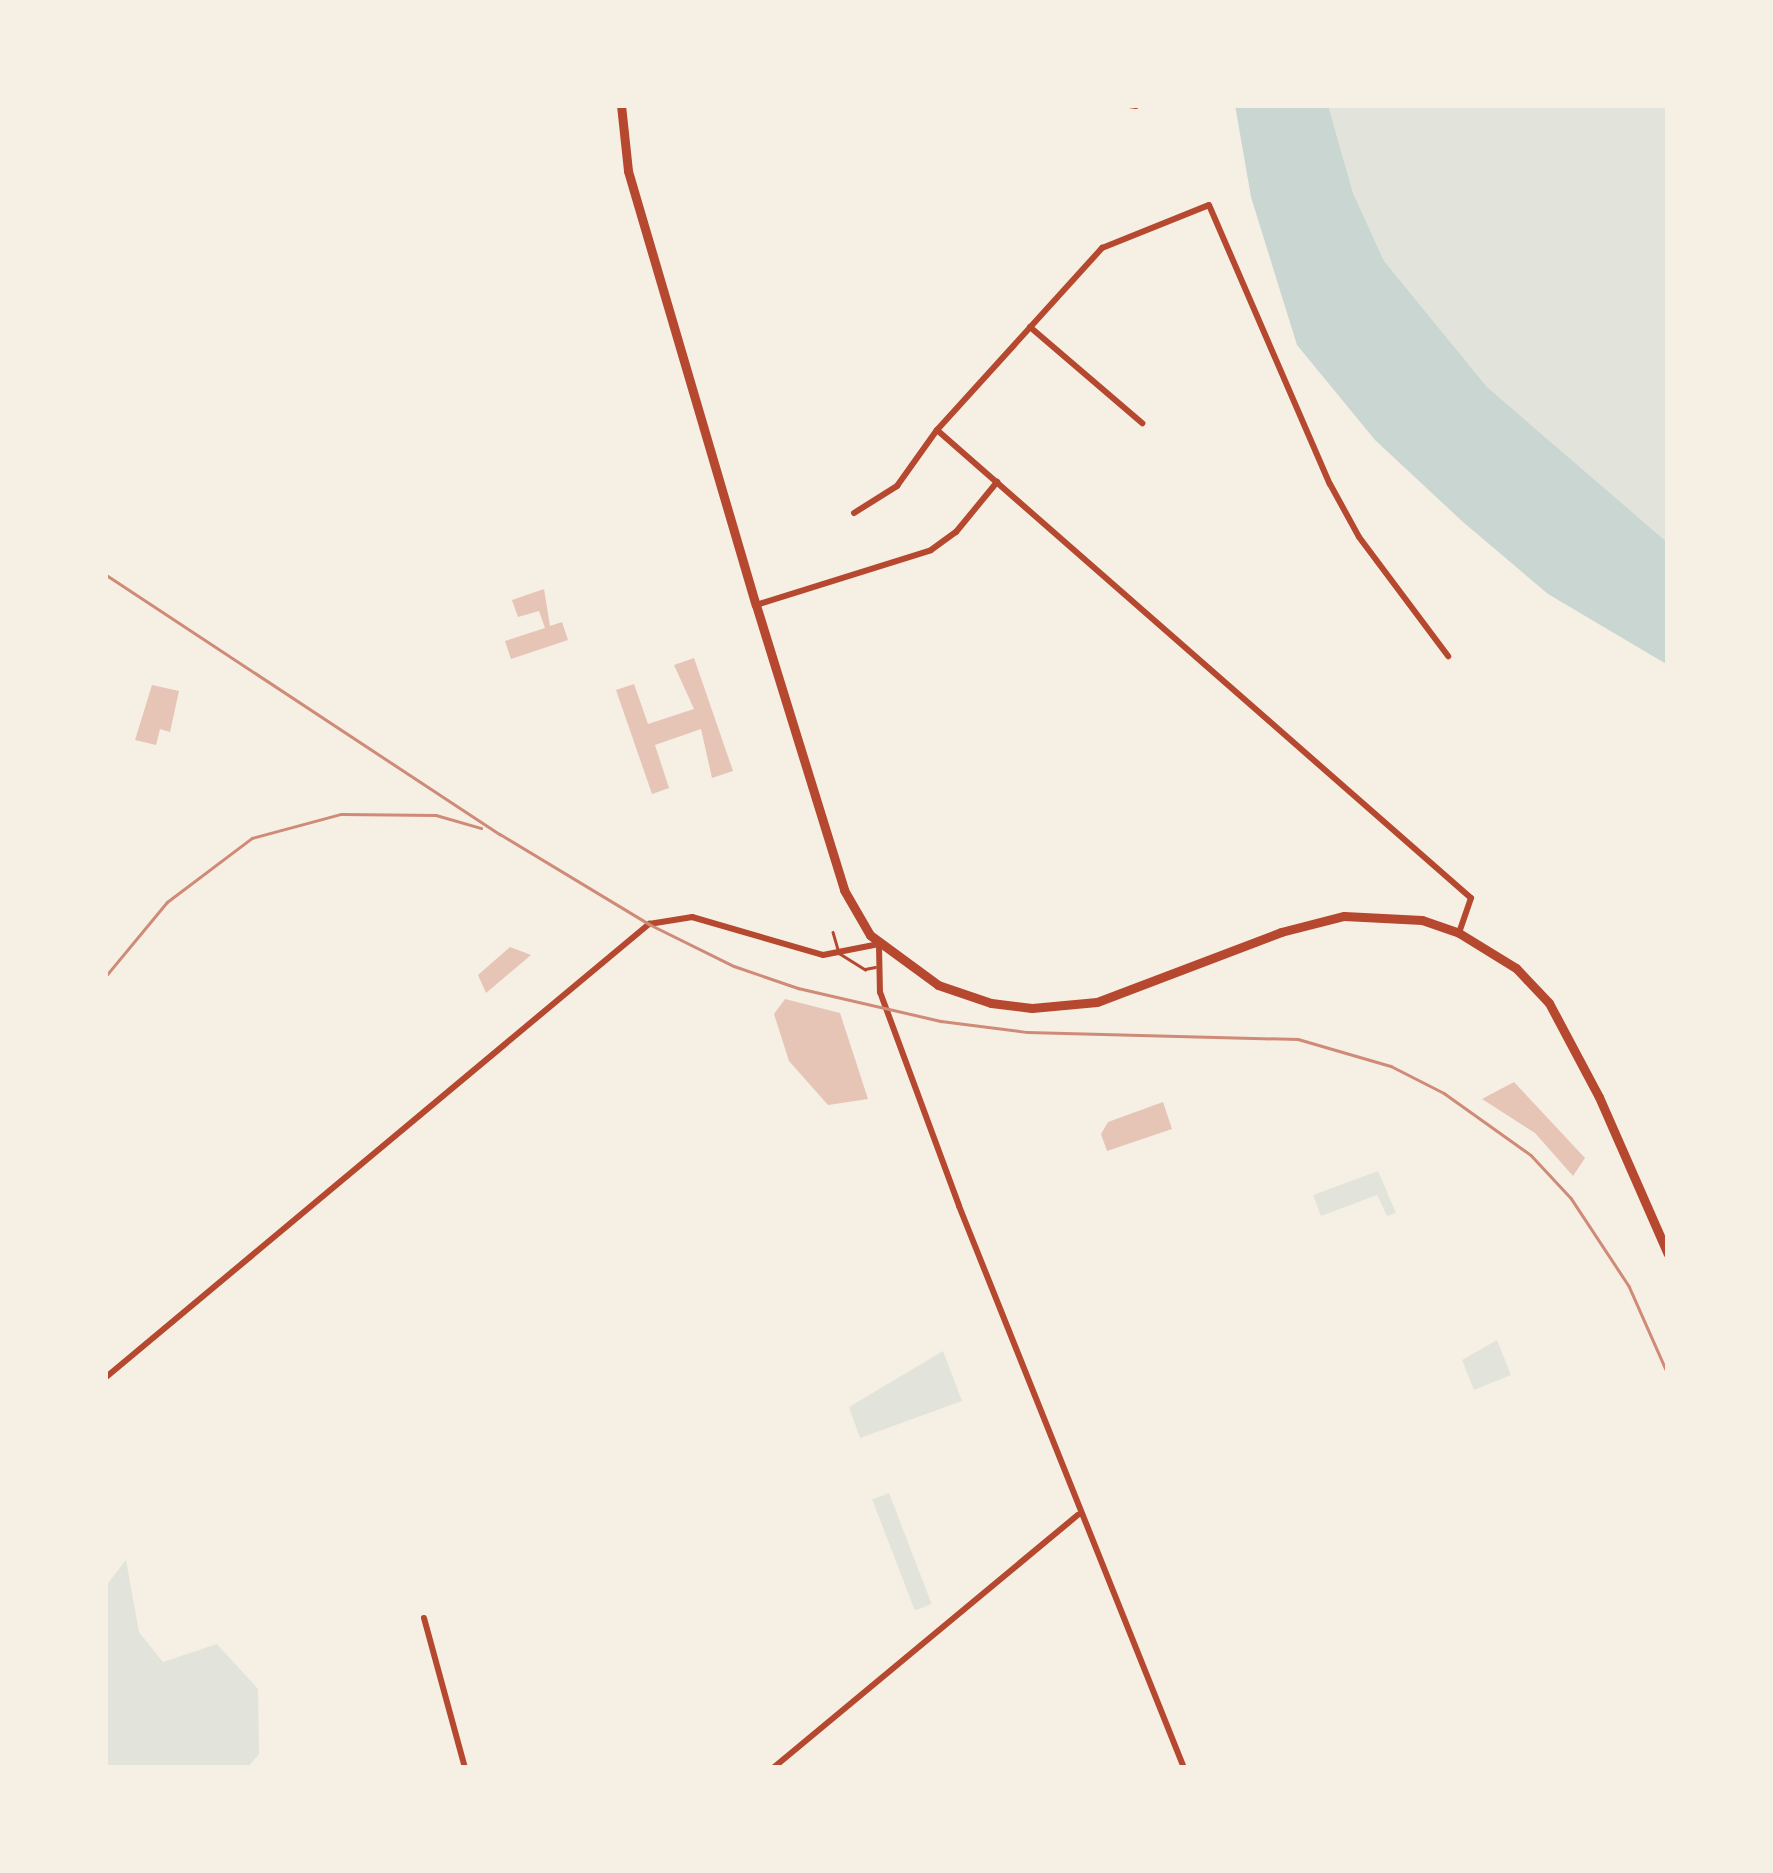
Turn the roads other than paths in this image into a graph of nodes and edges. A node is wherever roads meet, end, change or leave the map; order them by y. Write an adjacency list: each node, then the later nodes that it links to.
1 (621, 105): 7 (main road)
2 (1030, 326): 3 (street); 4 (street); 8 (street)
3 (1142, 423)
4 (937, 430): 5 (street); 6 (street)
5 (997, 482): 7 (street); 10 (street)
6 (854, 513)
7 (756, 605): 11 (main road)
8 (1448, 656)
9 (832, 932): 12 (lane)
10 (1459, 933): 11 (main road); 14 (main road)
11 (879, 944): 12 (street); 13 (street)
12 (839, 953): 13 (lane); 15 (street)
13 (875, 967): 16 (street)
14 (1668, 1254)
15 (105, 1378)
16 (1078, 1515): 19 (street); 20 (street)
17 (424, 1618): 18 (street)
18 (465, 1768)
19 (773, 1768)
20 (1184, 1768)

